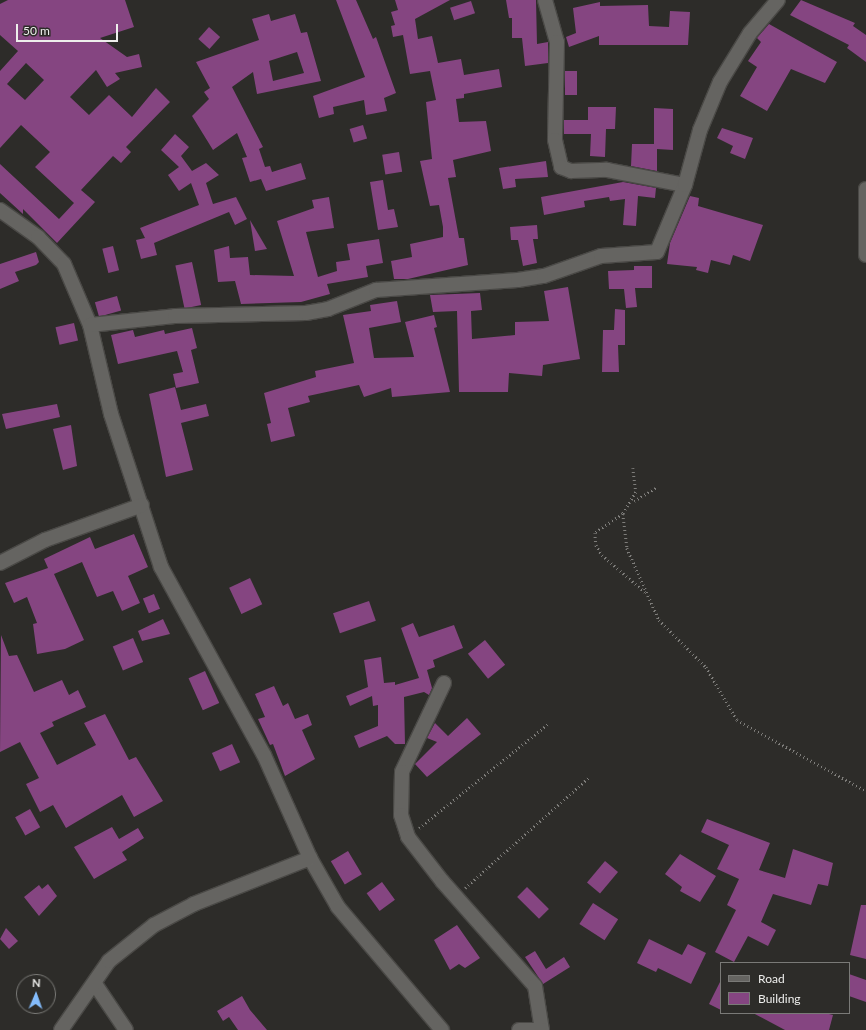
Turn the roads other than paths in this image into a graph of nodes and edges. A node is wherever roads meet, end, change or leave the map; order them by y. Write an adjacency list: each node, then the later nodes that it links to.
1 (545, 0): 3 (street)
2 (778, 0): 3 (street)
3 (685, 185): 7 (street)
4 (866, 189): 6 (street)
5 (0, 210): 7 (street)
6 (866, 255)
7 (90, 325): 8 (street)
8 (142, 505): 9 (street); 11 (street)
9 (0, 563)
10 (444, 683): 17 (street)
11 (310, 858): 12 (street); 15 (street)
12 (95, 984): 13 (street); 14 (street)
13 (61, 1030)
14 (126, 1030)
15 (442, 1030)
16 (519, 1030): 17 (street)
17 (542, 1030)

